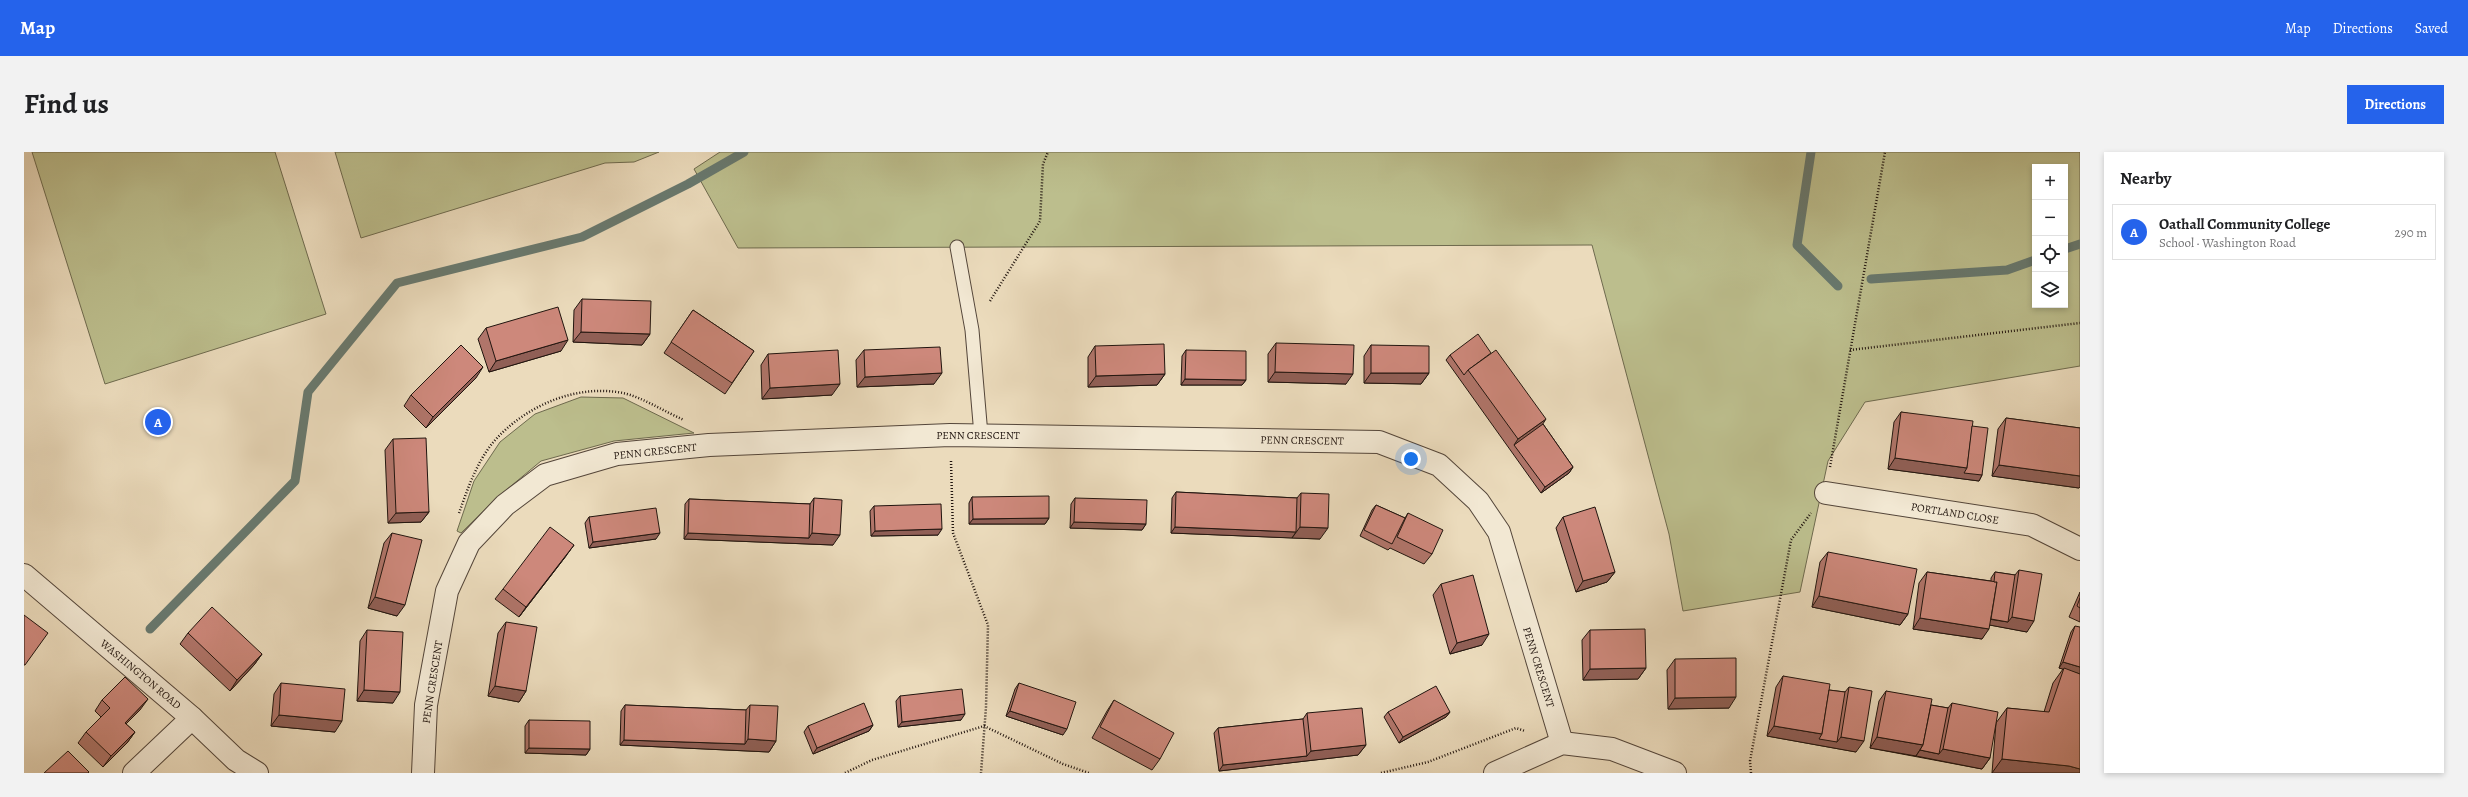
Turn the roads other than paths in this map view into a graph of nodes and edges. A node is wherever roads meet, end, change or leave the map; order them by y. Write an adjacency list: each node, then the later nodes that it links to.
1 (956, 247): 2 (lane)
2 (980, 435): 7 (street, PENN CRESCENT); 10 (street, PENN CRESCENT)
3 (1826, 493): 4 (street, PORTLAND CLOSE)
4 (2080, 549)
5 (24, 575): 6 (street, WASHINGTON ROAD)
6 (192, 718): 8 (street); 9 (street, WASHINGTON ROAD)
7 (1562, 743): 11 (street); 12 (street)
8 (134, 773)
9 (256, 773)
10 (423, 773)
11 (1495, 773)
12 (1675, 773)

